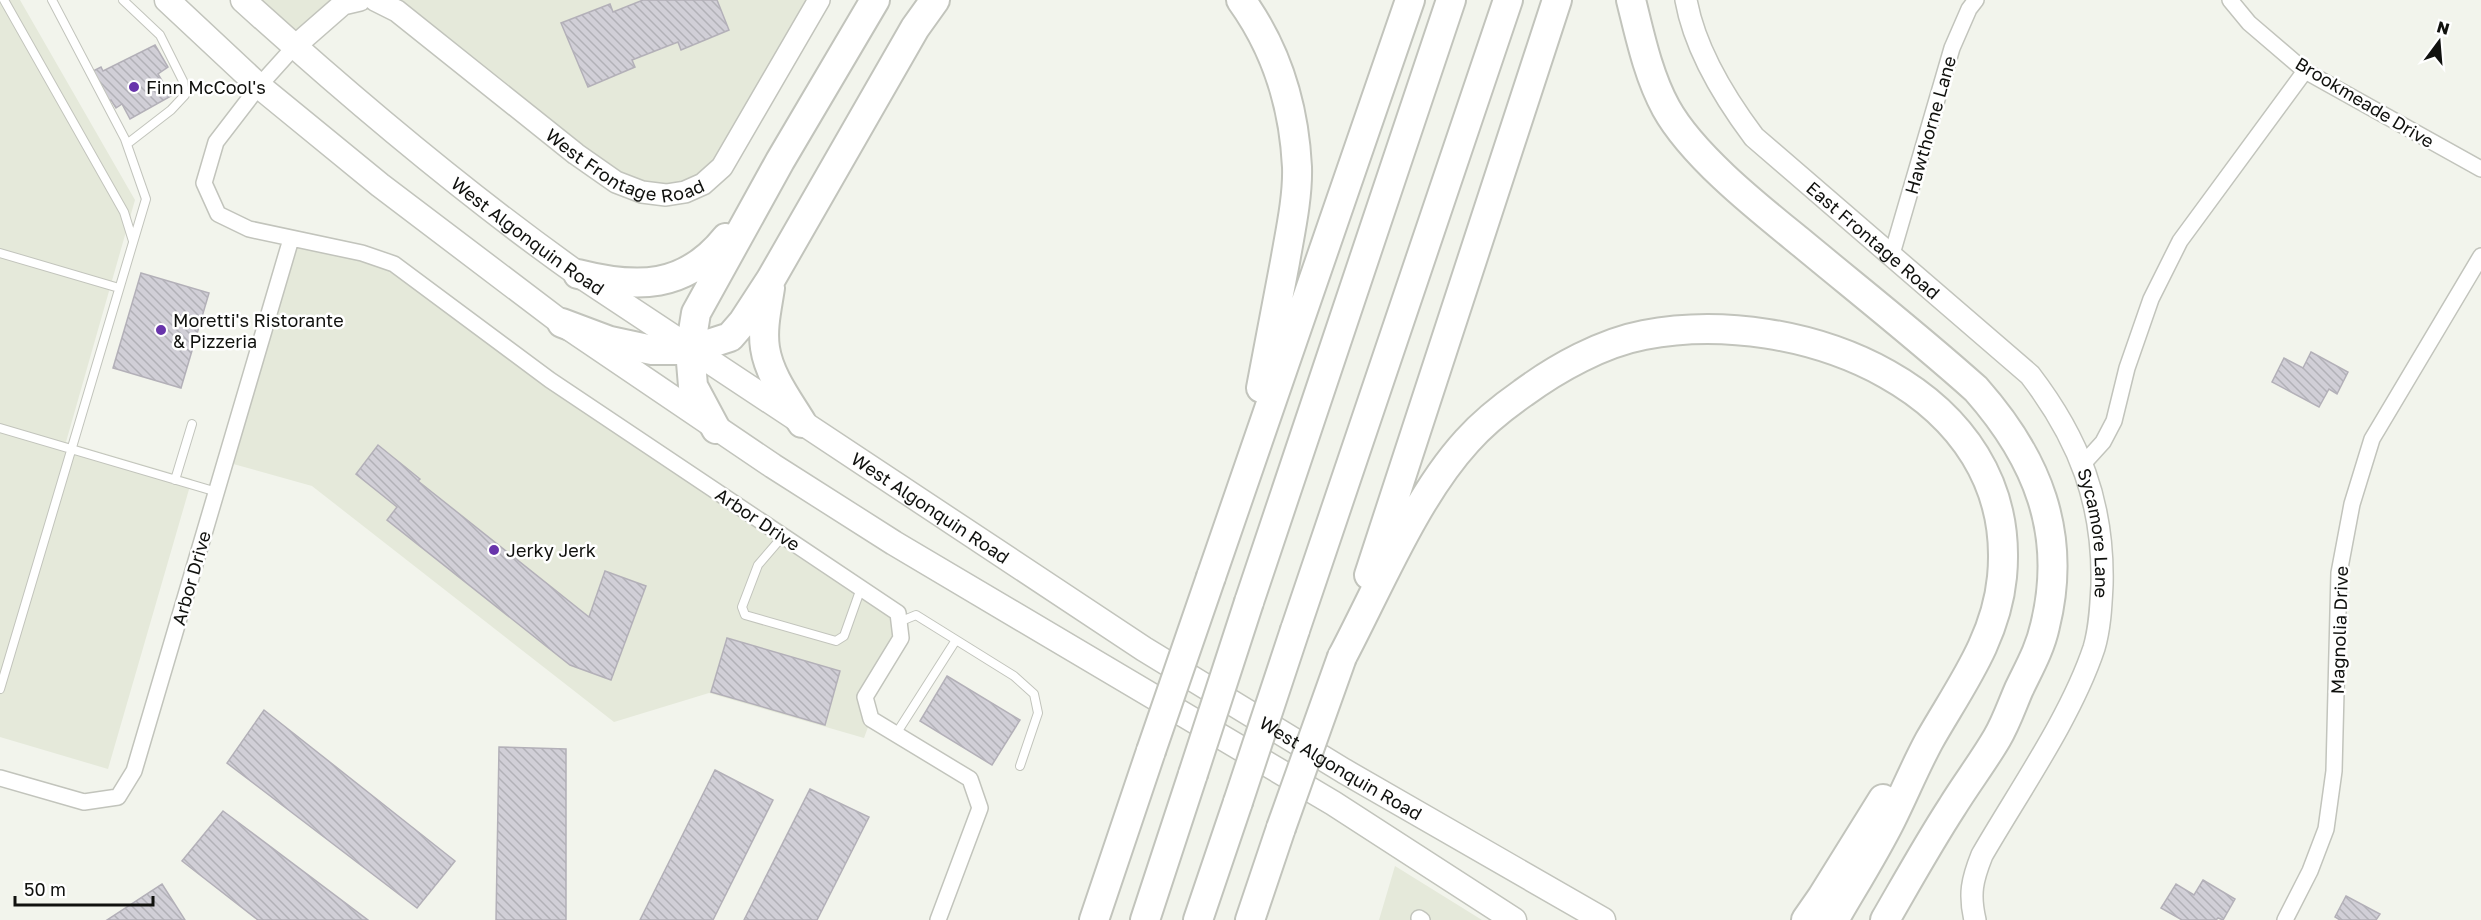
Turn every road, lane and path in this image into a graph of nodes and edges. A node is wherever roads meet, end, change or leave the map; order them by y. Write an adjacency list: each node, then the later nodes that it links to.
1 (4, 0): 27 (lane)
2 (52, 0): 23 (lane)
3 (123, 0): 23 (lane)
4 (167, 0): 22 (main road, West Algonquin Road)
5 (243, 0): 20 (main road, West Algonquin Road)
6 (360, 0): 20 (street)
7 (375, 0): 8 (street, West Frontage Road)
8 (819, 0)
9 (875, 0): 25 (highway)
10 (935, 0): 32 (highway)
11 (1241, 0): 43 (highway)
12 (1410, 0): 43 (highway)
13 (1451, 0): 57 (highway, bridge)
14 (1508, 0): 58 (highway, bridge)
15 (1557, 0): 49 (highway)
16 (1631, 0): 64 (highway)
17 (1686, 0): 29 (street, East Frontage Road)
18 (1976, 0): 29 (street, Hawthorne Lane)
19 (2230, 0): 21 (street, Brookmeade Drive)
20 (295, 46): 22 (street, Arbor Drive); 31 (main road, West Algonquin Road)
21 (2305, 71): 24 (street, Brookmeade Drive); 41 (street, Sycamore Lane)
22 (259, 86): 26 (street, Arbor Drive); 34 (main road, West Algonquin Road)
23 (127, 144): 27 (lane)
24 (2481, 169)
25 (764, 189): 31 (highway); 35 (highway)
26 (291, 239): 44 (street, Arbor Drive); 45 (street, Arbor Drive)
27 (133, 241): 33 (lane)
28 (0, 253): 33 (lane)
29 (1892, 254): 41 (street, East Frontage Road)
30 (2481, 256): 66 (street, Magnolia Drive)
31 (578, 274): 35 (main road, West Algonquin Road)
32 (771, 279): 35 (highway); 36 (highway)
33 (119, 288): 40 (lane)
34 (562, 323): 35 (highway); 39 (main road, West Algonquin Road)
35 (690, 350): 36 (main road, West Algonquin Road); 39 (highway)
36 (802, 423): 61 (main road, West Algonquin Road)
37 (192, 424): 42 (lane)
38 (0, 428): 40 (lane)
39 (717, 429): 60 (main road, West Algonquin Road)
40 (70, 449): 42 (lane); 50 (lane)
41 (2083, 464): 65 (street, Sycamore Lane)
42 (176, 480): 44 (lane)
43 (1243, 484): 56 (highway, bridge)
44 (217, 492): 54 (street, Arbor Drive)
45 (783, 536): 46 (street, Arbor Drive); 46 (lane)
46 (861, 588): 47 (street, Arbor Drive)
47 (899, 622): 48 (lane); 51 (street)
48 (956, 640): 51 (lane); 53 (lane)
49 (1342, 657): 52 (highway); 59 (highway, bridge)
50 (0, 689)
51 (896, 734): 55 (street)
52 (1928, 744): 62 (highway); 63 (highway)
53 (1020, 766)
54 (0, 778)
55 (938, 920)
56 (1094, 920)
57 (1145, 920)
58 (1198, 920)
59 (1250, 920)
60 (1514, 920)
61 (1602, 920)
62 (1806, 920)
63 (1834, 920)
64 (1885, 920)
65 (1975, 920)
66 (2286, 920)

